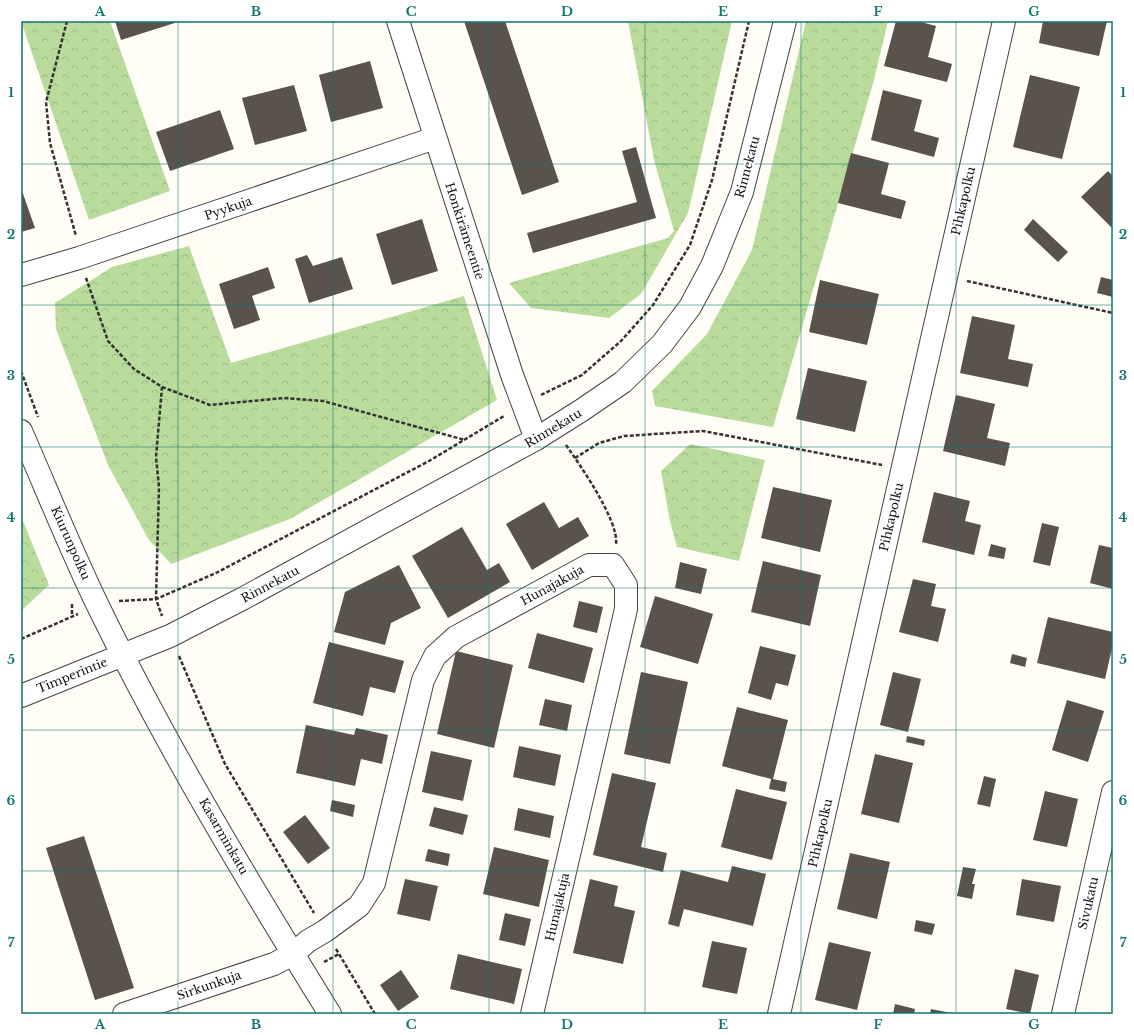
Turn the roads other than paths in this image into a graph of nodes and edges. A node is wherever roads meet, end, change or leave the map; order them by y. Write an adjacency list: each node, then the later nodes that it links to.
1 (398, 21): 4 (street, Honkirämeentie)
2 (785, 21): 7 (street, Rinnekatu)
3 (1004, 21): 15 (street, Pihkapolku)
4 (435, 138): 5 (street, Pyykuja); 7 (street, Honkirämeentie)
5 (21, 274)
6 (21, 431): 8 (street, Kiurunpolku)
7 (536, 439): 8 (street, Rinnekatu)
8 (123, 655): 9 (street, Timperintie); 11 (street, Kasarminkatu)
9 (21, 696)
10 (1113, 792): 16 (street, Sivukatu)
11 (293, 954): 12 (street, Sirkunkuja); 13 (street, Kasarminkatu); 14 (street, Hunajakuja)
12 (124, 1014)
13 (330, 1014)
14 (532, 1014)
15 (779, 1014)
16 (1063, 1014)

